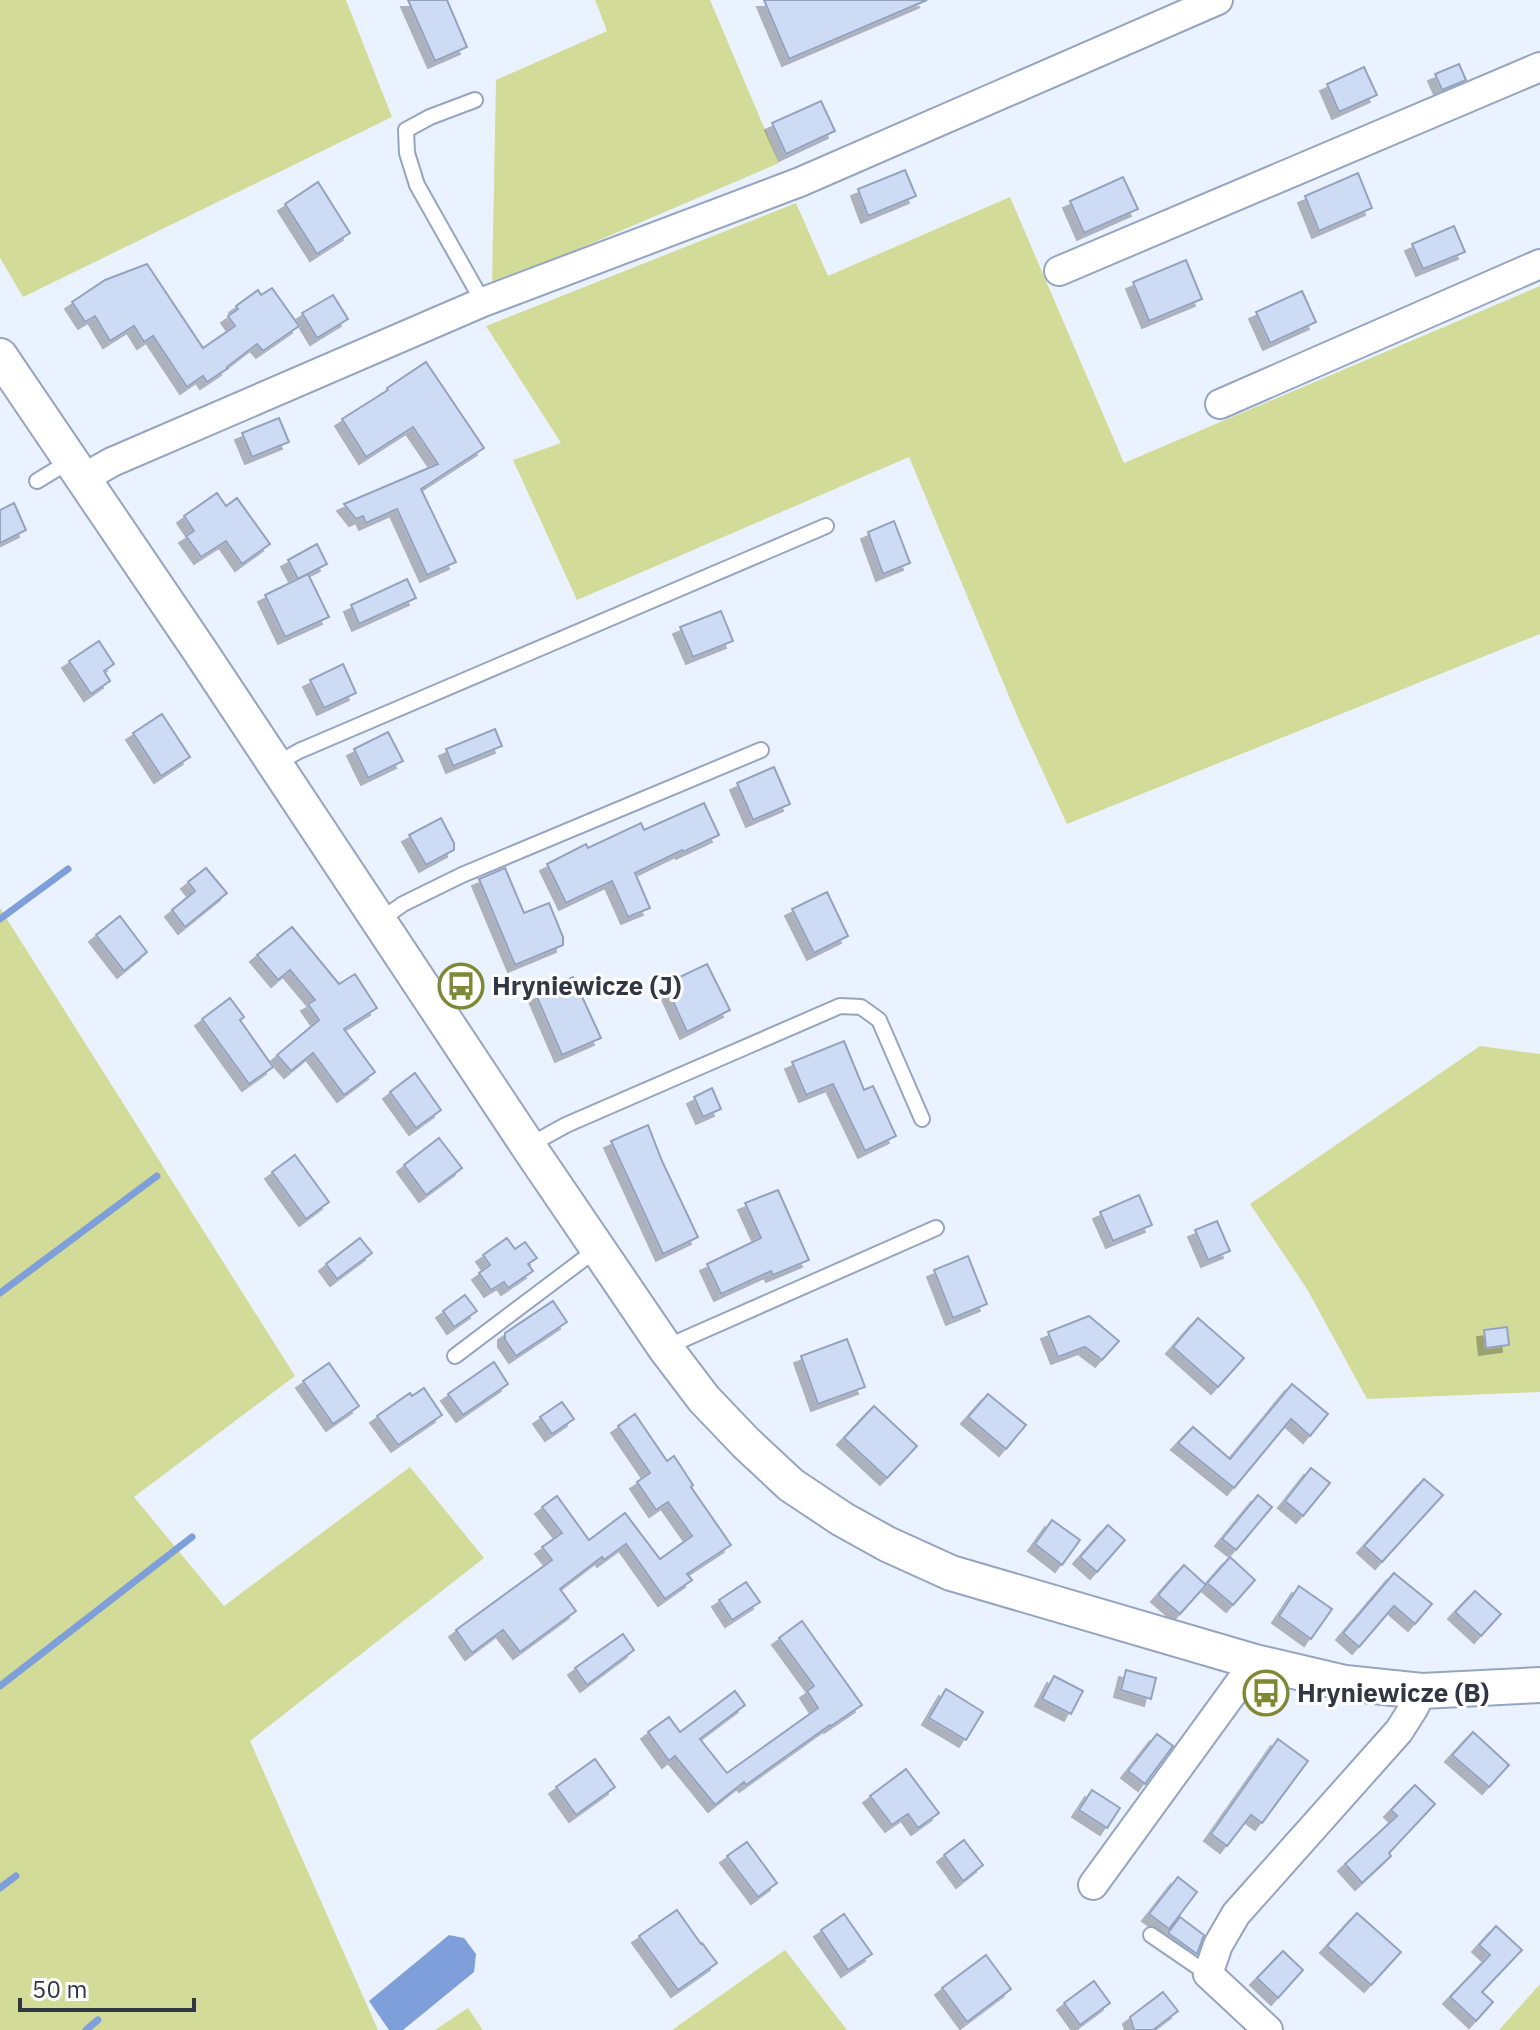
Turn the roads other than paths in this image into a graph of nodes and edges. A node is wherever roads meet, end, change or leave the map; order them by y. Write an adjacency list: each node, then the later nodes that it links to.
1 (1218, 0): 6 (street)
2 (1540, 67): 5 (street)
3 (475, 100): 6 (lane)
4 (1540, 264): 8 (street)
5 (1059, 271)
6 (483, 302): 9 (street)
7 (0, 356): 9 (street)
8 (1220, 404)
9 (76, 470): 10 (lane); 13 (street)
10 (37, 481)
11 (826, 526): 13 (lane)
12 (761, 750): 14 (lane)
13 (275, 764): 14 (street)
14 (379, 921): 16 (street)
15 (922, 1119): 16 (lane)
16 (528, 1146): 18 (street)
17 (936, 1228): 19 (lane)
18 (597, 1249): 19 (street); 20 (lane)
19 (666, 1349): 21 (street)
20 (455, 1356)
21 (1255, 1662): 23 (street); 24 (street)
22 (1540, 1685): 23 (street)
23 (1422, 1691): 26 (street)
24 (1093, 1885)
25 (1151, 1935): 26 (lane)
26 (1208, 1974): 27 (street)
27 (1268, 2030)

